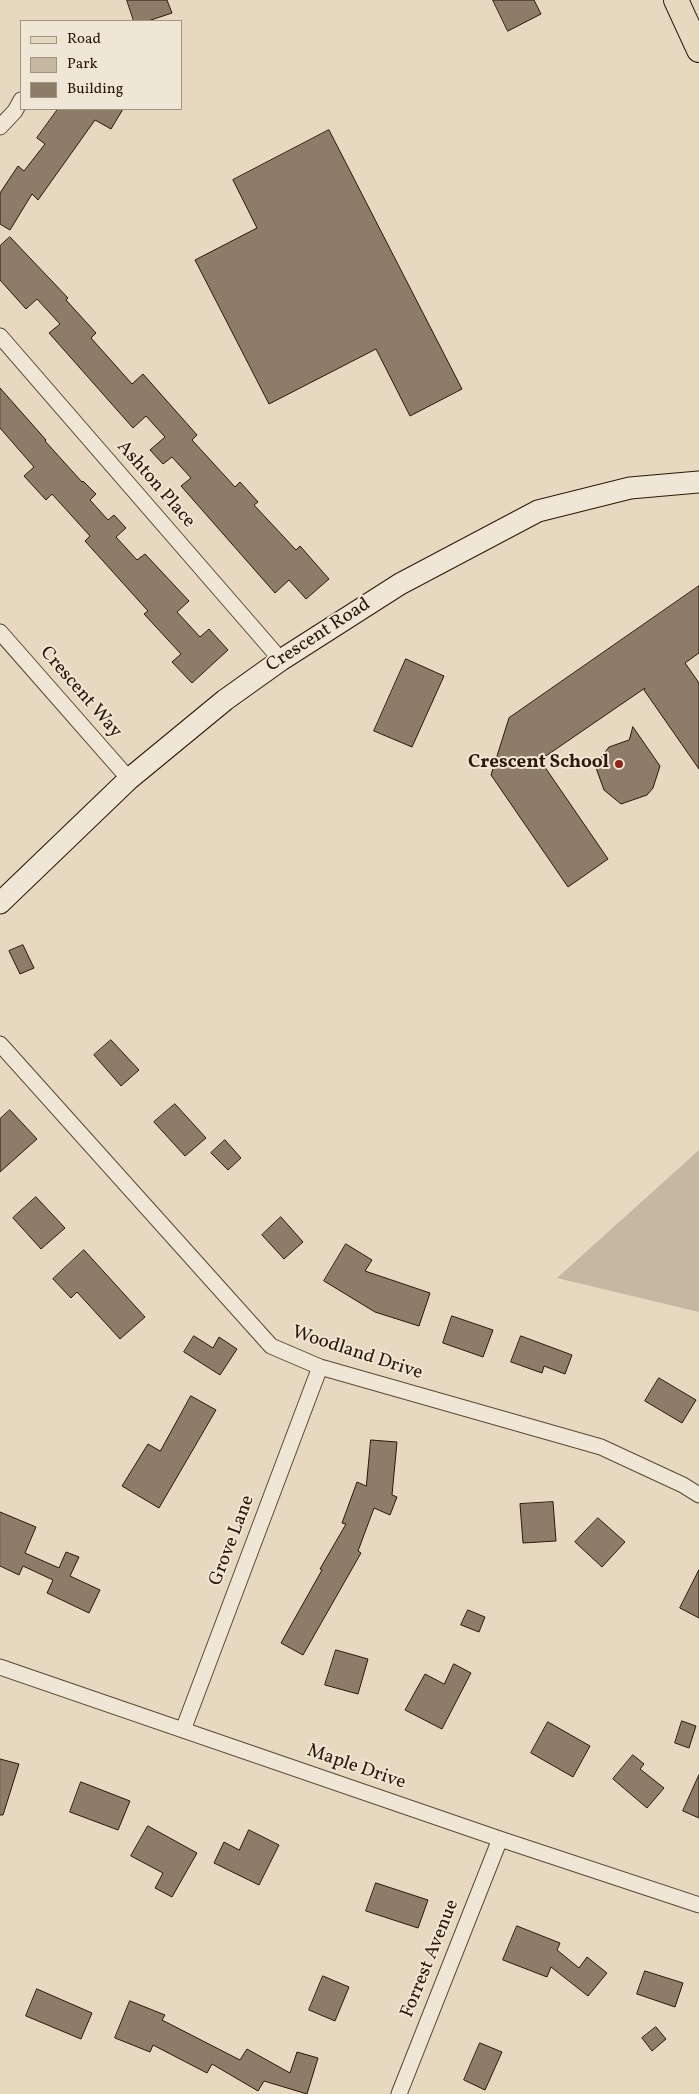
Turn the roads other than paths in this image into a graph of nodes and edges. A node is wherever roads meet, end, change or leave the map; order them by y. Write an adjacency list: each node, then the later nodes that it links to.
1 (676, 0): 2 (main road)
2 (699, 50)
3 (20, 102): 4 (street)
4 (0, 127)
5 (0, 336): 8 (street, Ashton Place)
6 (699, 482): 8 (street, Crescent Road)
7 (0, 632): 9 (street, Crescent Way)
8 (281, 660): 9 (street, Crescent Road)
9 (129, 779): 10 (street, Crescent Road)
10 (0, 903)
11 (0, 1044): 12 (street, Woodland Drive)
12 (320, 1367): 13 (street, Woodland Drive); 15 (street, Grove Lane)
13 (699, 1495)
14 (0, 1668): 15 (street, Maple Drive)
15 (183, 1730): 16 (street, Maple Drive)
16 (500, 1839): 17 (street, Maple Drive); 18 (street, Forrest Avenue)
17 (699, 1905)
18 (399, 2094)

